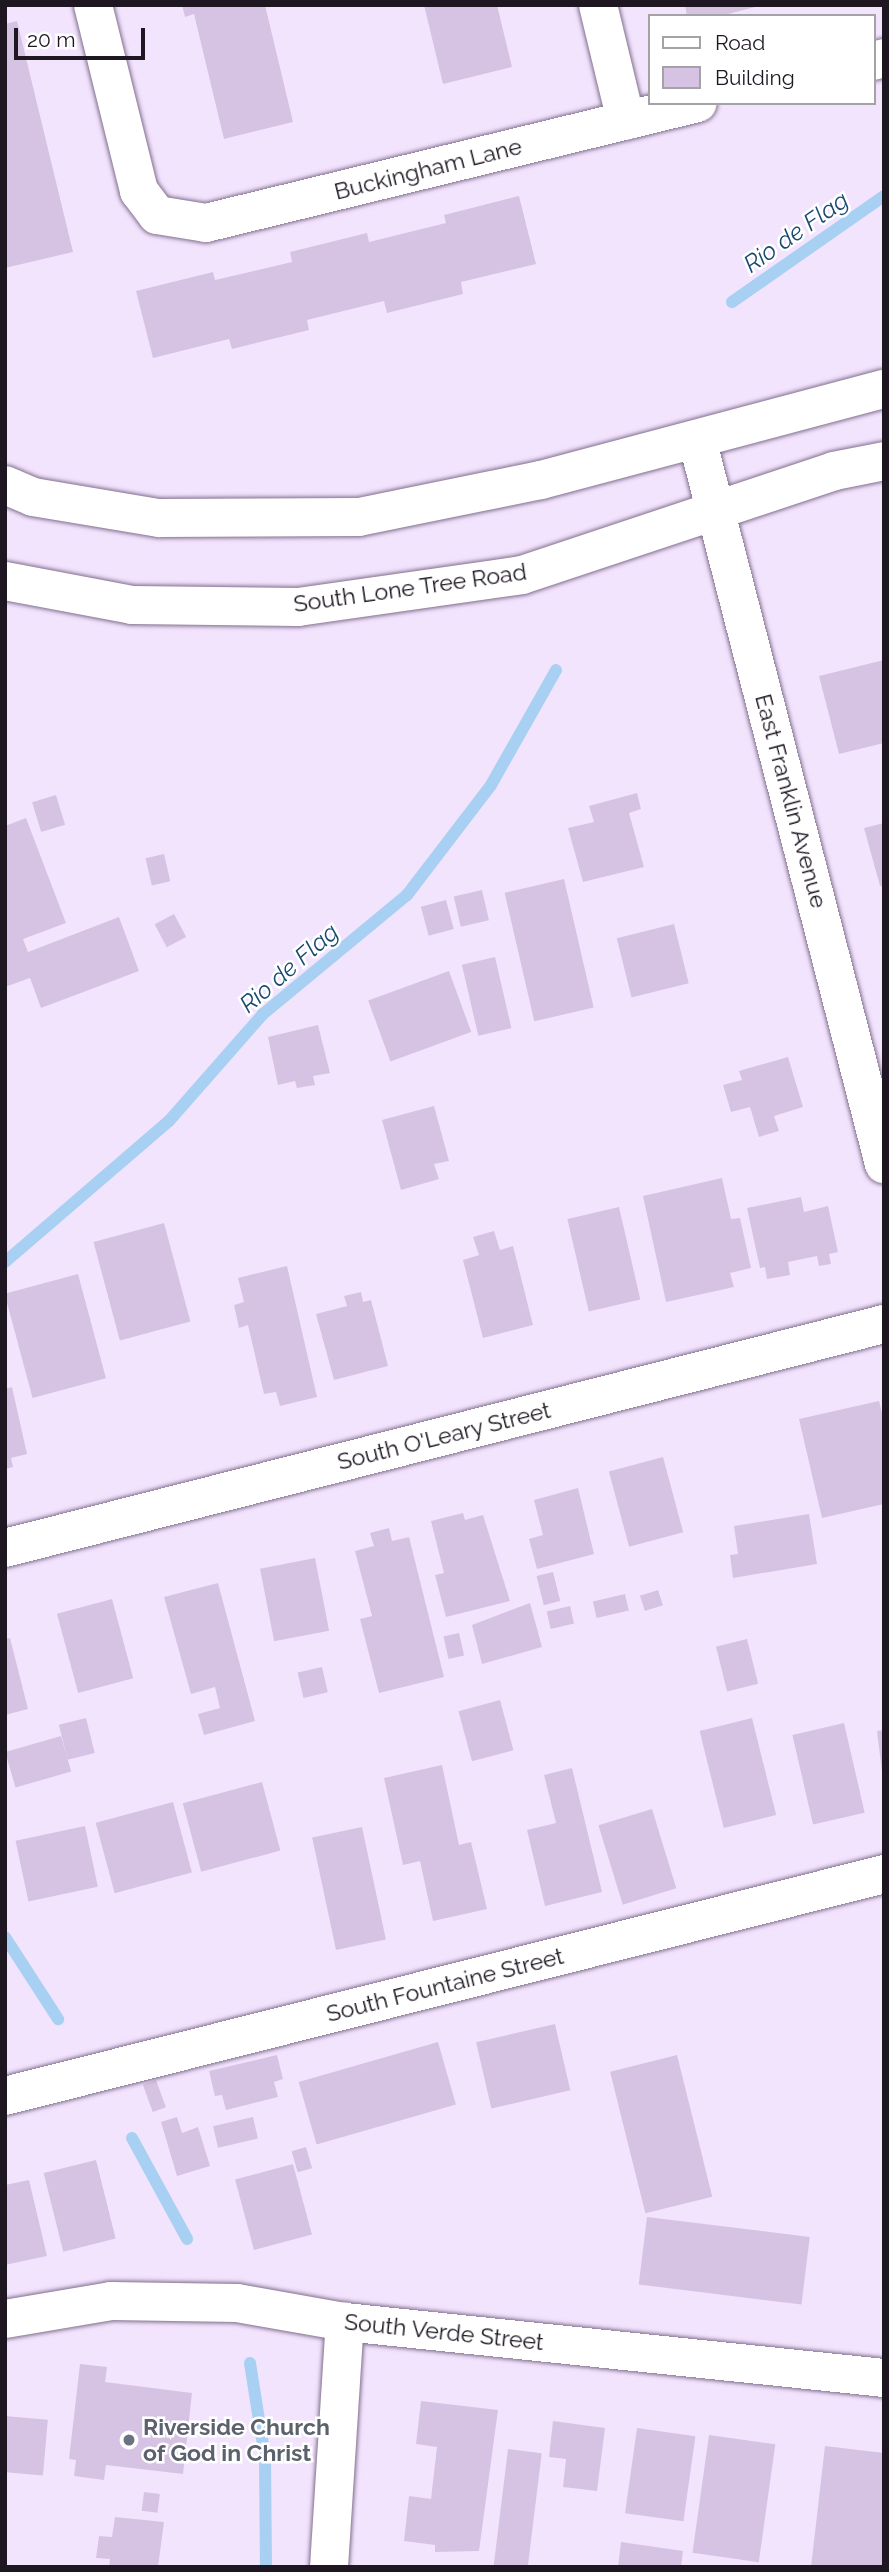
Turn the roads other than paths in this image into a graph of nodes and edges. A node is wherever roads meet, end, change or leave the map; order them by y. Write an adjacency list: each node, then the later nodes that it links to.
1 (93, 5): 4 (street, Buckingham Lane)
2 (598, 5): 4 (street)
3 (690, 105): 4 (street, Buckingham Lane)
4 (626, 121)
5 (884, 389): 6 (street)
6 (697, 439): 8 (street); 9 (street, East Franklin Avenue)
7 (884, 461): 9 (street, South Lone Tree Road)
8 (5, 485)
9 (715, 512): 10 (street, South Lone Tree Road); 11 (street, East Franklin Avenue)
10 (5, 581)
11 (884, 1164)
12 (884, 1324): 13 (street, South O'Leary Street)
13 (5, 1548)
14 (884, 1874): 15 (street, South Fountaine Street)
15 (5, 2096)
16 (5, 2319): 17 (street, South Verde Street)
17 (345, 2322): 18 (street, South Verde Street); 19 (street)
18 (884, 2378)
19 (328, 2567)

